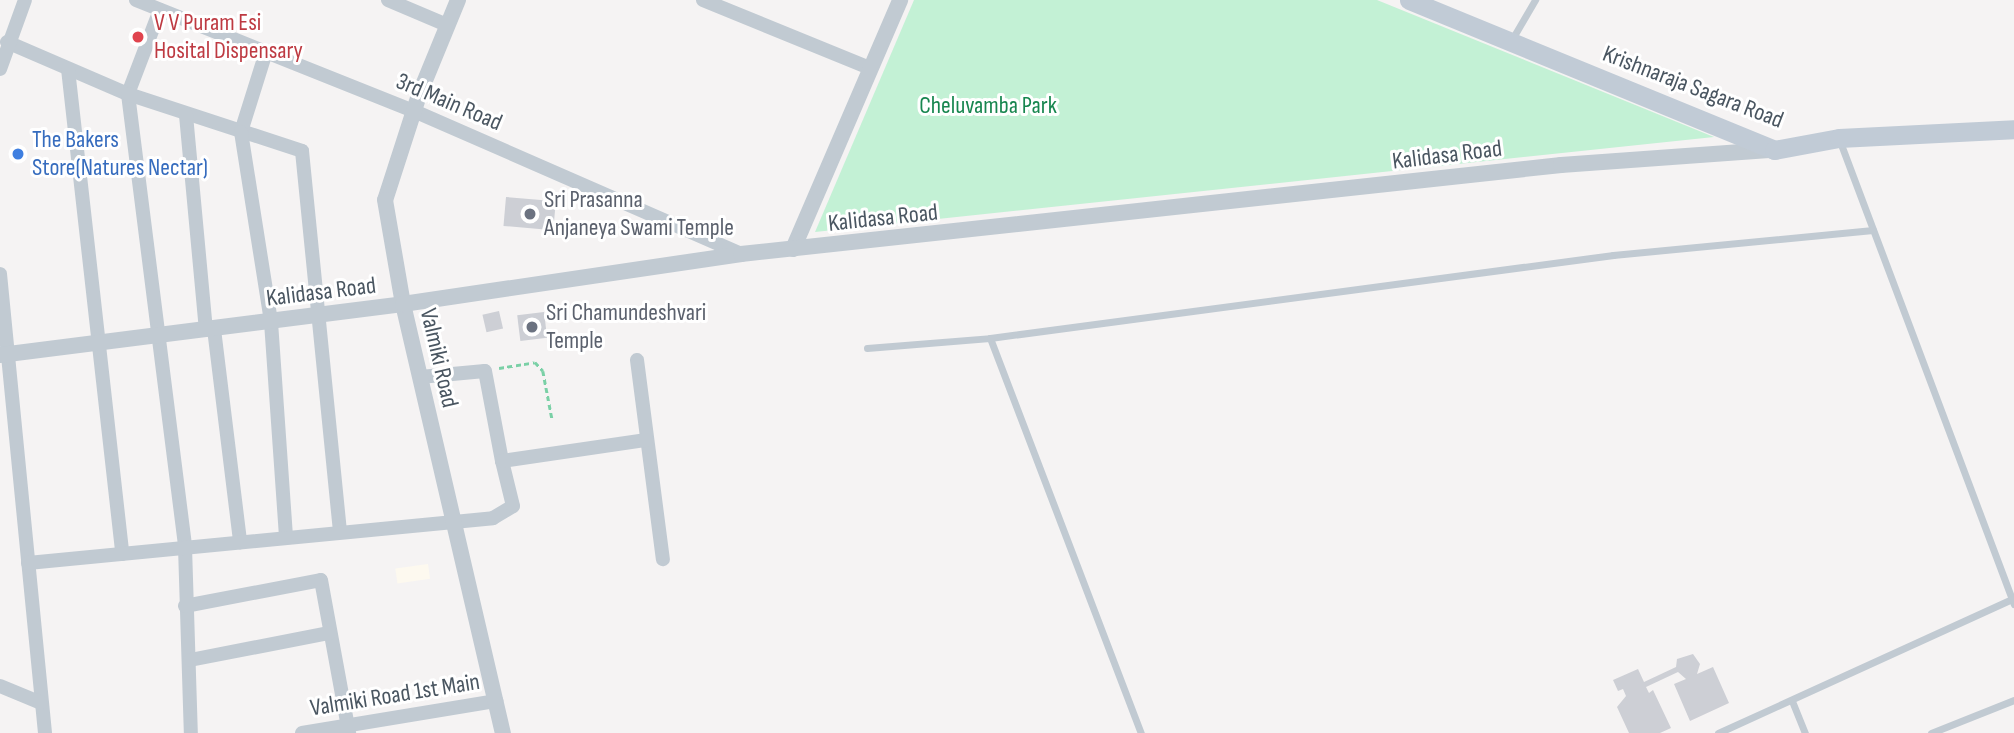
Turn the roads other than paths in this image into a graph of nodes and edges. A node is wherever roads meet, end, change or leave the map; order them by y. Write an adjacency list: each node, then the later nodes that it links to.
1 (25, 0): 12 (street)
2 (136, 0): 9 (street, 3rd Main Road)
3 (388, 0): 10 (street)
4 (458, 0): 10 (street, Valmiki Road)
5 (703, 0): 14 (street)
6 (900, 0): 14 (street)
7 (1409, 0): 11 (main road, Krishnaraja Sagara Road)
8 (1535, 0): 11 (lane)
9 (160, 9): 13 (street, 3rd Main Road); 17 (street)
10 (447, 25): 18 (street, Valmiki Road)
11 (1510, 42): 23 (main road, Krishnaraja Sagara Road)
12 (7, 43): 15 (street); 16 (street)
13 (266, 52): 18 (street, 3rd Main Road); 21 (street)
14 (870, 68): 25 (street)
15 (0, 69)
16 (68, 69): 17 (street); 34 (street)
17 (128, 94): 19 (street); 32 (street)
18 (414, 111): 26 (street, 3rd Main Road); 28 (street, Valmiki Road)
19 (186, 115): 21 (street); 31 (street)
20 (2014, 129): 22 (main road, Krishnaraja Sagara Road)
21 (241, 132): 29 (street); 30 (street)
22 (1839, 138): 23 (main road, Krishnaraja Sagara Road); 24 (lane)
23 (1774, 150): 25 (street, Kalidasa Road)
24 (1874, 230): 33 (lane); 49 (lane)
25 (793, 249): 26 (street, Kalidasa Road)
26 (741, 254): 28 (street, Kalidasa Road)
27 (0, 274): 36 (street)
28 (403, 304): 29 (street, Kalidasa Road); 38 (street, Valmiki Road)
29 (320, 315): 30 (street, Kalidasa Road); 42 (street)
30 (271, 322): 31 (street, Kalidasa Road); 43 (street)
31 (210, 329): 32 (street, Kalidasa Road); 44 (street)
32 (156, 336): 34 (street, Kalidasa Road); 45 (street)
33 (990, 338): 35 (lane); 63 (lane)
34 (100, 344): 36 (street, Kalidasa Road); 46 (street)
35 (867, 348)
36 (4, 354): 48 (street)
37 (637, 360): 39 (street)
38 (420, 377): 40 (street); 41 (street, Valmiki Road)
39 (646, 440): 40 (street); 47 (street)
40 (502, 461): 41 (street)
41 (453, 520): 42 (street); 55 (street, Valmiki Road)
42 (340, 531): 43 (street)
43 (286, 537): 44 (street)
44 (240, 542): 45 (street)
45 (185, 547): 46 (street); 50 (street)
46 (122, 554): 48 (street)
47 (663, 559)
48 (28, 563): 57 (street)
49 (2013, 601): 56 (lane)
50 (185, 607): 51 (street); 52 (street)
51 (329, 633): 52 (street); 58 (street)
52 (190, 660): 60 (street)
53 (0, 686): 57 (street)
54 (2014, 700): 66 (lane)
55 (496, 701): 58 (street, Valmiki Road 1st Main); 62 (street, Valmiki Road)
56 (1792, 701): 64 (lane); 65 (lane)
57 (41, 703): 59 (street)
58 (348, 729): 61 (street, Valmiki Road 1st Main)
59 (45, 733)
60 (191, 733)
61 (302, 733)
62 (503, 733)
63 (1141, 733)
64 (1718, 733)
65 (1805, 733)
66 (1931, 733)

